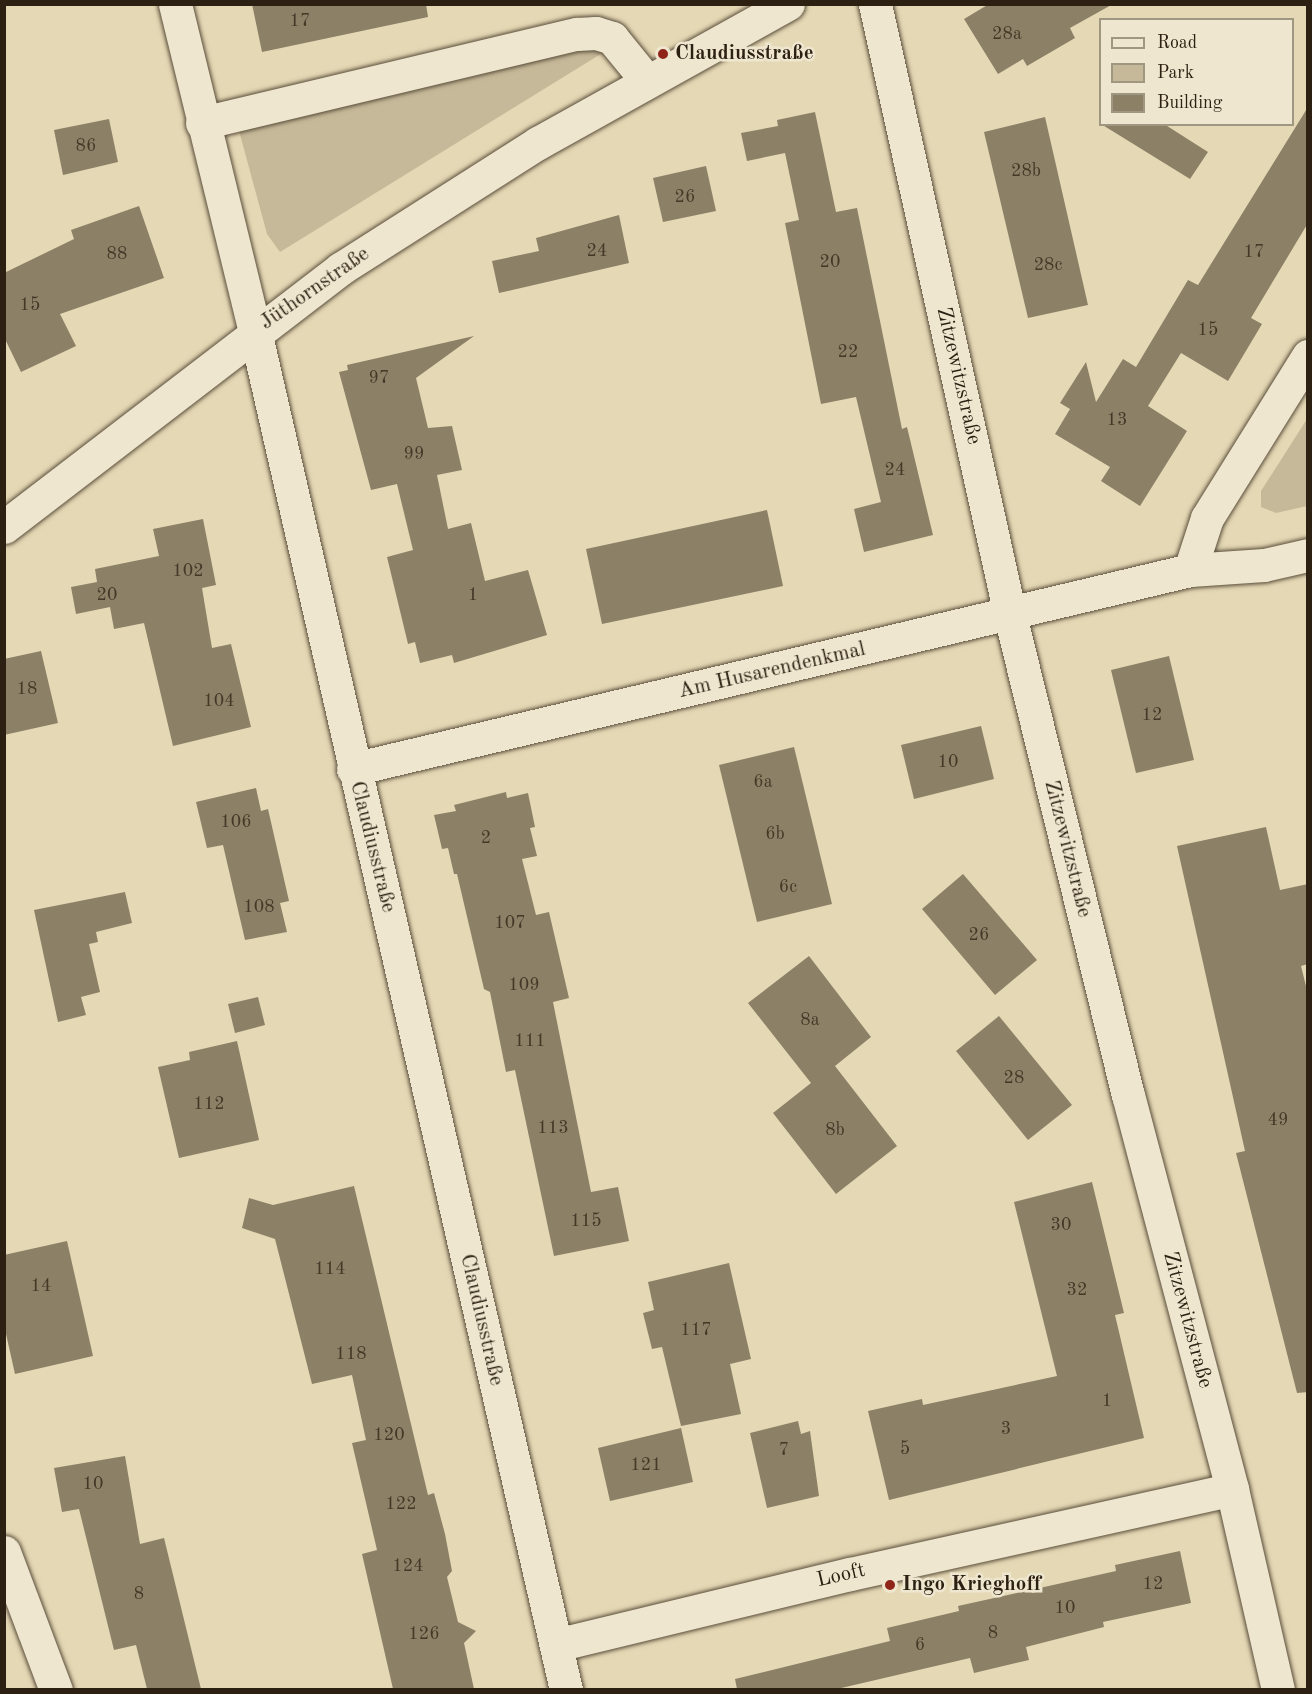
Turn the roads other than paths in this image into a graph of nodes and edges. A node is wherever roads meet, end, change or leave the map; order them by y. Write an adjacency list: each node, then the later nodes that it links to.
1 (175, 4): 5 (street, Claudiusstraße)
2 (788, 4): 4 (street, Jüthornstraße)
3 (875, 4): 11 (street, Zitzewitzstraße)
4 (647, 81): 5 (street); 6 (street, Jüthornstraße)
5 (202, 123): 6 (street, Claudiusstraße)
6 (255, 331): 8 (street, Jüthornstraße); 12 (street, Claudiusstraße)
7 (1308, 356): 10 (street)
8 (4, 526)
9 (1308, 555): 10 (street, Am Husarendenkmal)
10 (1190, 570): 11 (street, Am Husarendenkmal)
11 (1010, 615): 12 (street, Am Husarendenkmal); 13 (street, Zitzewitzstraße)
12 (353, 769): 15 (street, Claudiusstraße)
13 (1232, 1489): 15 (street, Looft); 18 (street, Zitzewitzstraße)
14 (4, 1552): 16 (street)
15 (556, 1645): 17 (street, Claudiusstraße)
16 (56, 1689)
17 (566, 1689)
18 (1278, 1689)

